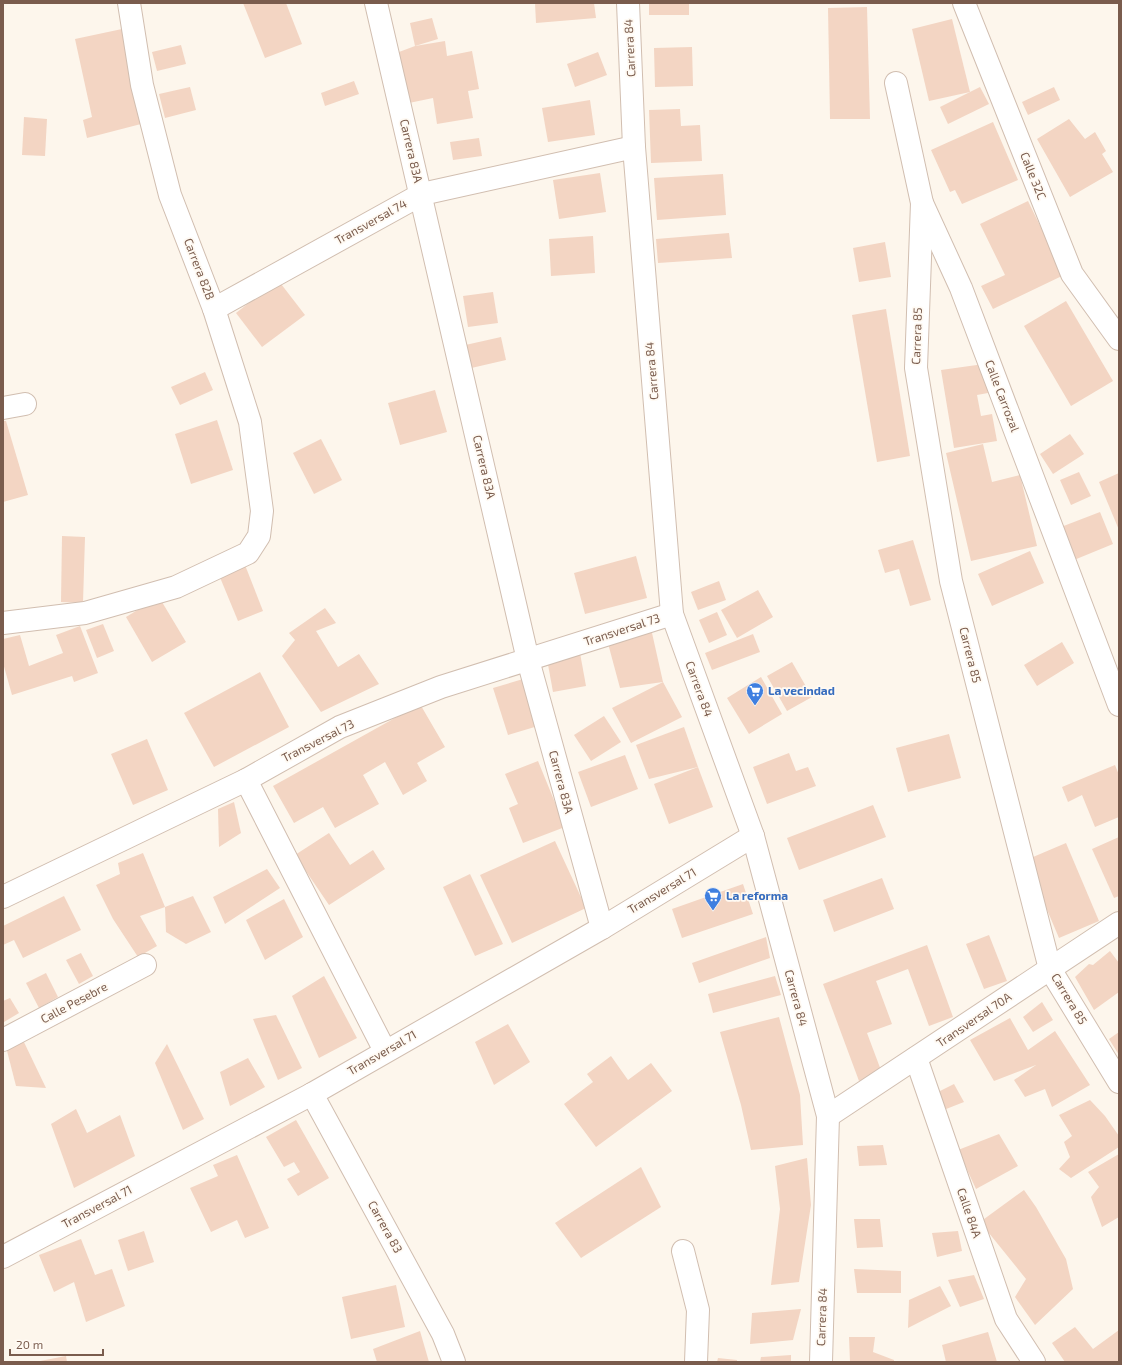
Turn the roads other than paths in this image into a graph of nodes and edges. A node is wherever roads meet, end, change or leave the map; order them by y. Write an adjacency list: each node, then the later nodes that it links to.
1 (129, 3): 9 (street, Carrera 82B)
2 (376, 3): 7 (street, Carrera 83A)
3 (628, 3): 6 (street, Carrera 84)
4 (964, 3): 10 (street, Calle 32C)
5 (896, 84): 8 (street, Calle Carrozal)
6 (634, 147): 7 (street, Transversal 74); 13 (street, Carrera 84)
7 (422, 194): 9 (street, Transversal 74); 15 (street, Carrera 83A)
8 (922, 203): 16 (street, Calle Carrozal); 23 (street, Carrera 85)
9 (214, 309): 14 (street, Carrera 82B)
10 (1119, 339)
11 (25, 404): 12 (street)
12 (3, 408)
13 (672, 614): 15 (street, Transversal 73); 18 (street, Carrera 84)
14 (3, 623)
15 (528, 660): 17 (street, Transversal 73); 21 (street, Carrera 83A)
16 (1119, 705)
17 (246, 780): 19 (street, Transversal 73); 25 (street)
18 (753, 836): 21 (street, Transversal 71); 29 (street, Carrera 84)
19 (3, 897)
20 (1119, 923): 23 (street, Transversal 70A)
21 (602, 928): 25 (street, Transversal 71)
22 (145, 965): 24 (street, Calle Pesebre)
23 (1050, 969): 26 (street, Transversal 70A); 27 (street, Carrera 85)
24 (3, 1040)
25 (385, 1051): 28 (street, Transversal 71)
26 (916, 1058): 29 (street, Transversal 70A); 35 (street, Calle 84A)
27 (1119, 1082)
28 (312, 1094): 31 (street, Transversal 71); 32 (street, Carrera 83)
29 (828, 1116): 34 (street, Carrera 84)
30 (683, 1251): 33 (street)
31 (3, 1257)
32 (454, 1362)
33 (696, 1362)
34 (821, 1362)
35 (1034, 1362)

